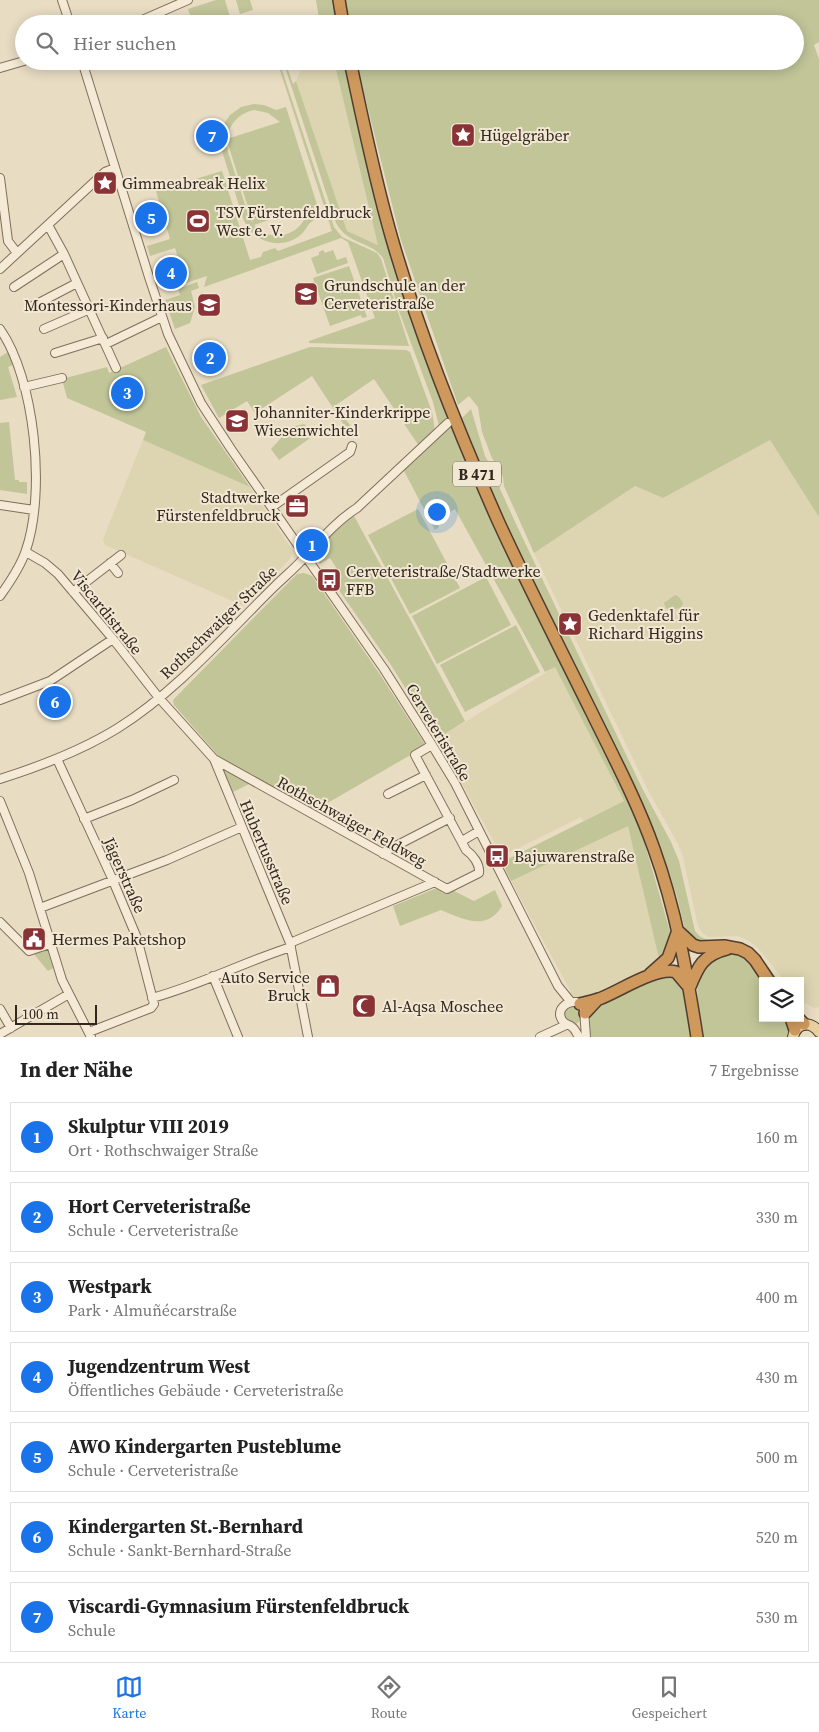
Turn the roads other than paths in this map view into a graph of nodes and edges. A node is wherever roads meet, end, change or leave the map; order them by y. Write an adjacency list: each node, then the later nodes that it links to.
1 (62, 0): 4 (street)
2 (188, 0): 5 (street)
3 (339, 0): 6 (highway)
4 (67, 15)
5 (154, 15)
6 (342, 15)
7 (15, 64): 8 (street)
8 (0, 68)
9 (85, 70): 11 (street, Cerveteristraße)
10 (352, 70): 62 (highway, B 471)
11 (115, 168): 13 (street); 21 (street, Cerveteristraße)
12 (0, 178): 14 (street)
13 (48, 224): 14 (street); 15 (street)
14 (17, 254): 16 (street)
15 (64, 254): 17 (street); 18 (street)
16 (0, 269)
17 (77, 283): 19 (street); 20 (street)
18 (14, 287)
19 (31, 307)
20 (90, 310): 23 (street); 24 (street)
21 (162, 317): 24 (street); 32 (street, Cerveteristraße)
22 (0, 329): 28 (street)
23 (44, 329)
24 (105, 341): 25 (street); 26 (street)
25 (54, 353)
26 (116, 368)
27 (62, 378): 28 (street)
28 (24, 387): 33 (street)
29 (448, 423): 36 (street, Rothschwaiger Straße)
30 (352, 446): 32 (street)
31 (0, 504): 33 (street)
32 (272, 507): 36 (street, Cerveteristraße)
33 (34, 510): 34 (street)
34 (26, 552): 39 (street, Viscardistraße); 40 (street)
35 (121, 555): 37 (street)
36 (306, 556): 42 (street, Rothschwaiger Straße); 44 (street, Cerveteristraße)
37 (110, 563): 38 (street); 39 (street)
38 (118, 573)
39 (73, 592): 41 (street, Viscardistraße)
40 (0, 596)
41 (113, 639): 42 (street, Viscardistraße); 43 (street)
42 (159, 698): 45 (street, Rothschwaiger Straße); 46 (street, Hubertusstraße)
43 (0, 700)
44 (432, 745): 47 (street); 55 (street, Cerveteristraße)
45 (57, 759): 48 (street, Rothschwaiger Straße); 53 (street, Jägerstraße)
46 (214, 759): 54 (street, Hubertusstraße); 57 (street, Rothschwaiger Feldweg)
47 (426, 774): 50 (street); 52 (street)
48 (0, 779)
49 (174, 780): 53 (street)
50 (388, 794)
51 (0, 801): 60 (street)
52 (450, 818): 56 (street); 57 (street)
53 (84, 819): 58 (street, Jägerstraße)
54 (242, 827): 58 (street); 64 (street, Hubertusstraße)
55 (479, 831): 56 (street); 73 (street, Cerveteristraße)
56 (462, 840): 59 (street, Rothschwaiger Feldweg)
57 (383, 854): 59 (street, Rothschwaiger Feldweg)
58 (112, 880): 60 (street); 71 (street, Jägerstraße)
59 (435, 882): 64 (street)
60 (40, 908): 63 (street)
61 (0, 922): 63 (street)
62 (678, 931): 65 (highway); 68 (highway); 69 (highway, B 471)
63 (50, 944): 70 (street)
64 (290, 945): 66 (street); 81 (street, Hubertusstraße)
65 (734, 948): 67 (highway); 69 (highway)
66 (212, 976): 71 (street); 80 (street)
67 (766, 977)
68 (644, 978): 69 (highway); 73 (highway)
69 (689, 989): 84 (highway, B 471)
70 (69, 994): 76 (street); 78 (street)
71 (152, 998): 78 (street, Jägerstraße)
72 (0, 1009): 76 (street)
73 (577, 1009): 74 (street); 75 (street); 83 (street, Cerveteristraße)
74 (561, 1016): 75 (street); 79 (street)
75 (569, 1026): 79 (street); 82 (street)
76 (11, 1028): 77 (street)
77 (0, 1034)
78 (90, 1034)
79 (543, 1035)
80 (238, 1037)
81 (308, 1037)
82 (580, 1037)
83 (586, 1037)
84 (697, 1037)

